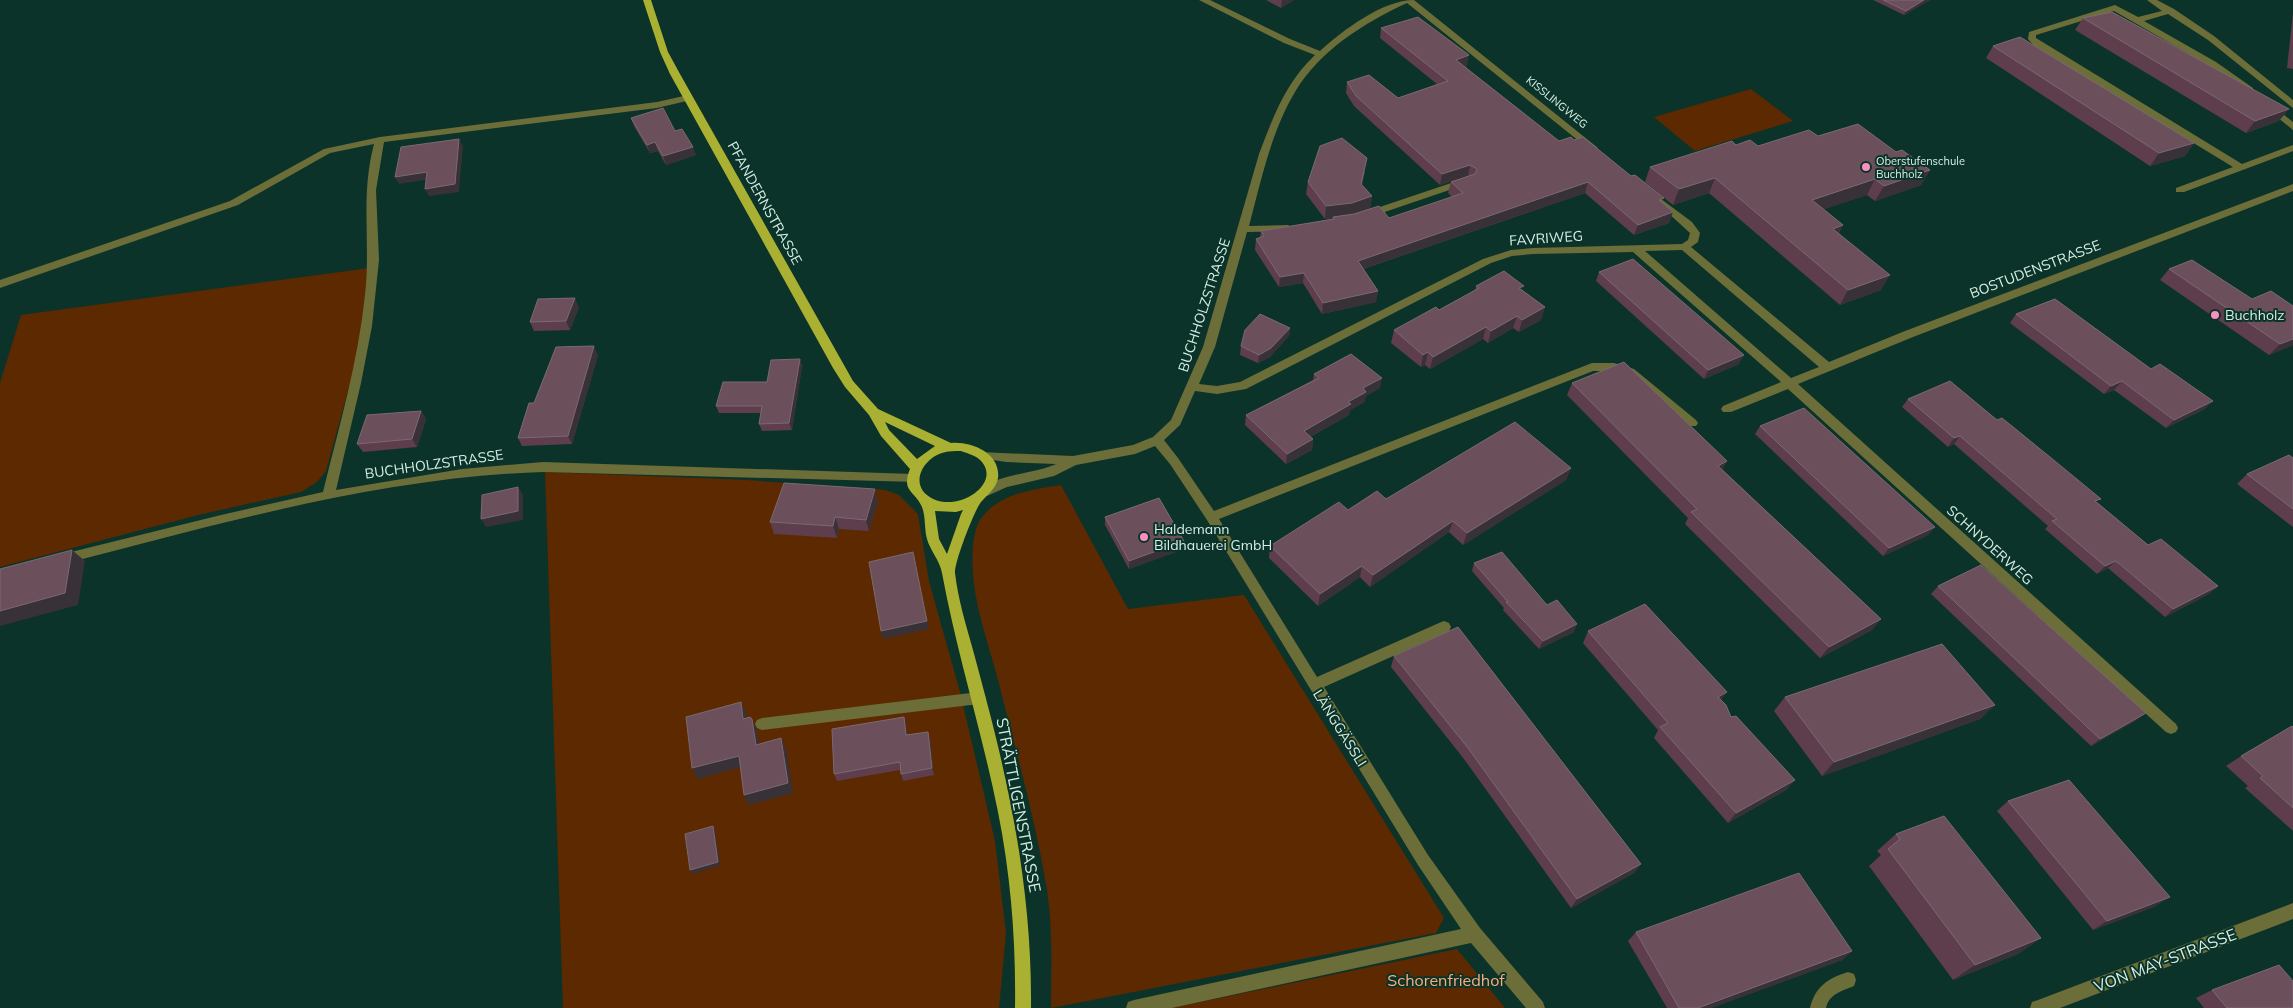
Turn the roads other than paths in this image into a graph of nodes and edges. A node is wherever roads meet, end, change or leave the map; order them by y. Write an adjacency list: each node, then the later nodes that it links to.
1 (647, 0): 8 (main road, PFANDERNSTRASSE)
2 (1203, 0): 7 (street)
3 (1408, 0): 7 (street, BUCHHOLZSTRASSE); 13 (street, KISSLINGWEG)
4 (2151, 0): 5 (street)
5 (2171, 11): 6 (street); 9 (street)
6 (2138, 20): 10 (street); 14 (street)
7 (1321, 54): 21 (street, BUCHHOLZSTRASSE)
8 (688, 98): 11 (street); 29 (main road, PFANDERNSTRASSE)
9 (2292, 103)
10 (2293, 127)
11 (380, 140): 24 (street); 37 (street)
12 (2293, 148): 14 (street)
13 (1604, 157)
14 (2241, 168): 17 (street)
15 (1468, 181): 19 (street)
16 (2293, 187): 25 (street, BOSTUDENSTRASSE)
17 (2180, 190)
18 (1650, 193): 22 (street)
19 (1352, 220)
20 (1303, 228): 21 (street, BUCHHOLZSTRASSE)
21 (1244, 229): 27 (street, BUCHHOLZSTRASSE)
22 (1684, 247): 23 (street, FAVRIWEG); 25 (street)
23 (1636, 249): 26 (street, SCHNYDERWEG); 27 (street, FAVRIWEG)
24 (0, 284)
25 (1828, 368): 26 (street, BOSTUDENSTRASSE)
26 (1790, 384): 28 (street); 47 (street, SCHNYDERWEG)
27 (1193, 387): 31 (street, BUCHHOLZSTRASSE)
28 (1727, 408)
29 (874, 412): 32 (main road, PFANDERNSTRASSE); 35 (main road, PFANDERNSTRASSE)
30 (1692, 423): 40 (street)
31 (1157, 440): 34 (street, BUCHHOLZSTRASSE); 40 (street, LÄNGGÄSSLI)
32 (949, 447): 33 (main road); 35 (main road)
33 (984, 455): 34 (street, BUCHHOLZSTRASSE); 36 (main road)
34 (1073, 461): 36 (street, BUCHHOLZSTRASSE)
35 (914, 473): 37 (street, BUCHHOLZSTRASSE); 39 (main road)
36 (986, 491): 38 (main road)
37 (328, 496): 41 (street, BUCHHOLZSTRASSE)
38 (975, 501): 39 (main road); 42 (main road)
39 (927, 502): 42 (main road, STRÄTTLIGENSTRASSE)
40 (1210, 517): 44 (street, LÄNGGÄSSLI)
41 (52, 562)
42 (948, 570): 45 (main road, STRÄTTLIGENSTRASSE)
43 (1444, 628): 44 (street)
44 (1314, 685): 49 (street, LÄNGGÄSSLI)
45 (980, 698): 46 (street); 51 (main road, STRÄTTLIGENSTRASSE)
46 (762, 724)
47 (2171, 728)
48 (2293, 911): 55 (street, VON MAY-STRASSE)
49 (1474, 934): 52 (street); 53 (street, LÄNGGÄSSLI)
50 (1848, 980): 54 (street)
51 (1024, 1008)
52 (1134, 1008)
53 (1537, 1008)
54 (1818, 1008)
55 (2038, 1008)

